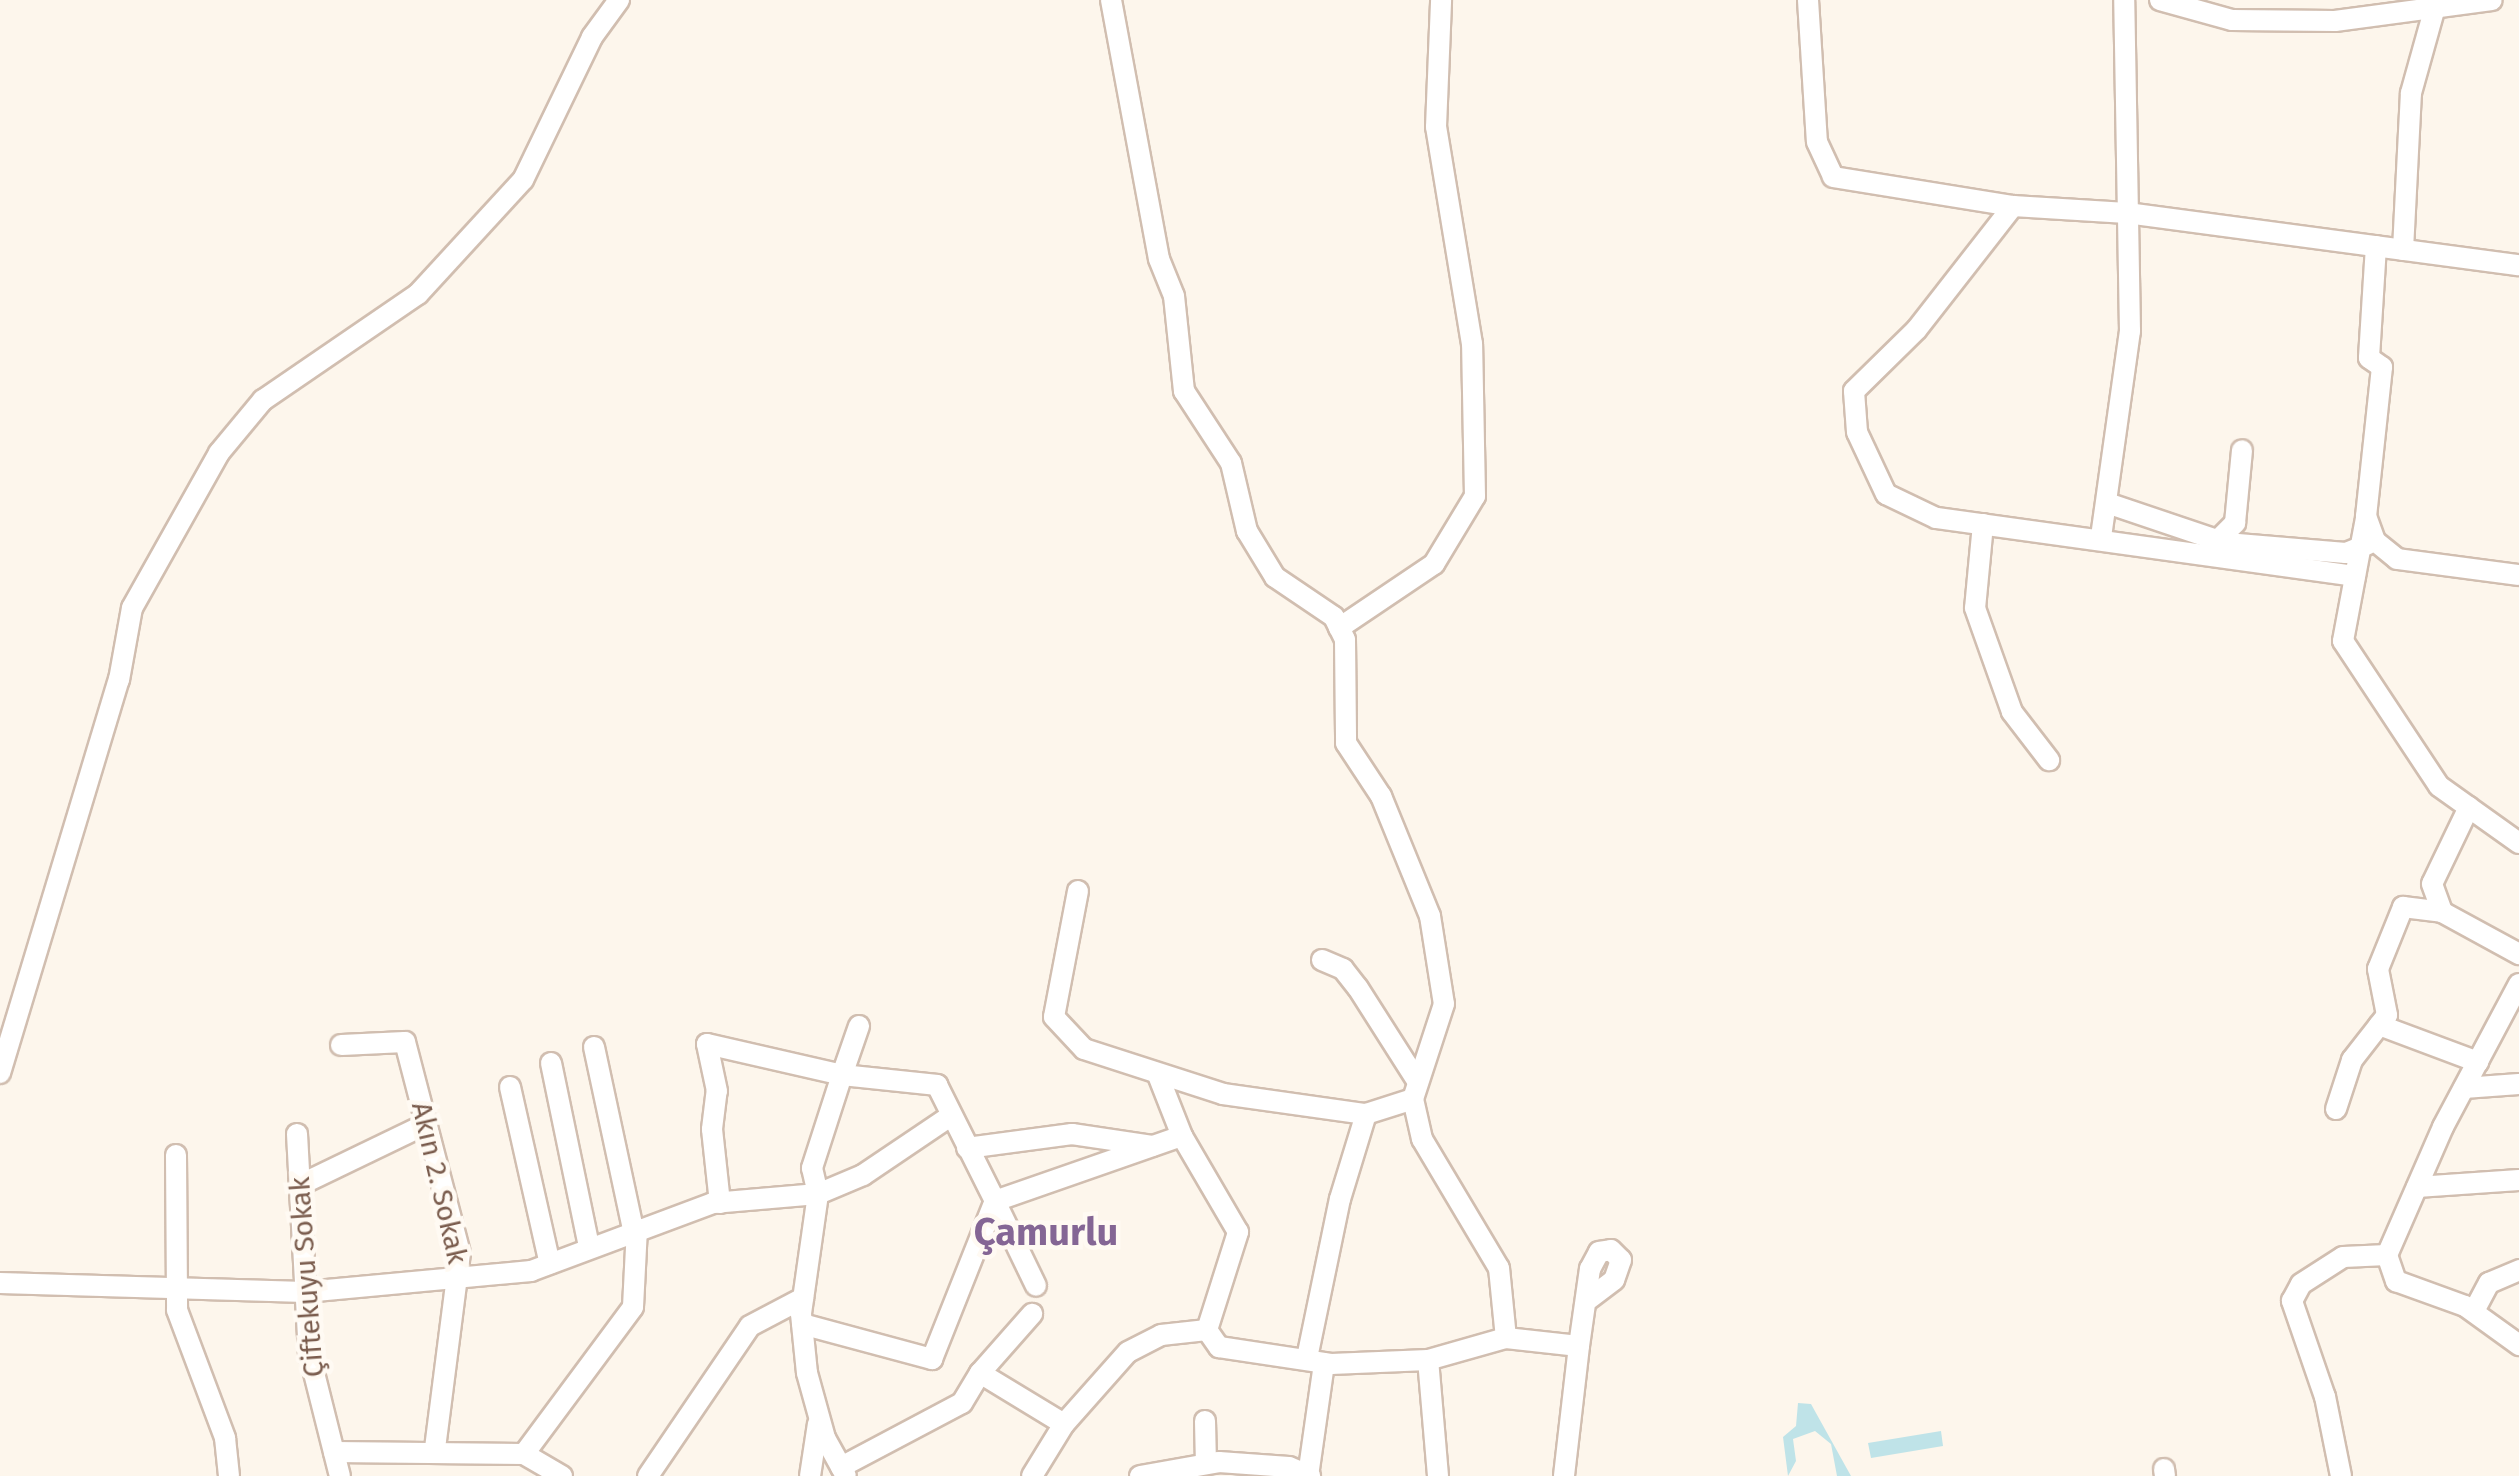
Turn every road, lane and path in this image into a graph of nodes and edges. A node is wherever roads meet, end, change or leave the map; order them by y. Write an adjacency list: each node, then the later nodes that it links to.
1 (618, 0): 38 (street)
2 (1111, 0): 23 (street)
3 (1441, 0): 23 (street)
4 (1808, 0): 9 (street)
5 (2124, 0): 10 (street)
6 (2160, 0): 8 (street)
7 (2492, 0): 8 (street)
8 (2437, 4): 12 (street)
9 (2013, 206): 10 (street); 16 (street)
10 (2128, 213): 11 (street); 15 (street)
11 (2376, 246): 12 (street); 19 (street)
12 (2403, 250): 13 (street)
13 (2519, 266)
14 (2242, 450): 18 (street)
15 (2110, 504): 17 (street); 18 (street)
16 (1983, 524): 17 (street); 24 (street)
17 (2101, 537): 20 (street)
18 (2222, 539): 19 (street); 20 (street)
19 (2368, 544): 21 (street); 22 (street)
20 (2202, 552): 22 (street)
21 (2519, 575)
22 (2355, 576): 25 (street)
23 (1340, 628): 43 (street)
24 (2048, 760)
25 (2469, 807): 26 (street); 28 (street)
26 (2519, 843)
27 (1078, 891): 39 (street)
28 (2442, 912): 29 (street); 32 (street)
29 (2519, 954)
30 (1322, 960): 43 (street)
31 (2519, 984): 36 (street)
32 (2383, 1020): 36 (street); 45 (street)
33 (859, 1026): 40 (street)
34 (341, 1045): 48 (street, Akın 2. Sokak)
35 (594, 1047): 60 (street)
36 (2480, 1057): 44 (street)
37 (551, 1063): 61 (street)
38 (0, 1073)
39 (1158, 1075): 46 (street); 50 (street)
40 (842, 1076): 47 (street); 57 (street); 59 (street)
41 (2519, 1084): 44 (street)
42 (510, 1087): 63 (street)
43 (1414, 1088): 46 (street); 76 (street)
44 (2464, 1088): 56 (street)
45 (2336, 1109)
46 (1366, 1114): 79 (street)
47 (950, 1116): 52 (street); 57 (street)
48 (426, 1124): 55 (street); 65 (street, Akın 2. Sokak)
49 (297, 1134): 55 (street, Çiftekuyu Sokak)
50 (1182, 1136): 51 (street); 75 (street)
51 (1154, 1146): 52 (street); 58 (street)
52 (967, 1148): 58 (street)
53 (176, 1155): 68 (street)
54 (2519, 1180): 56 (street)
55 (300, 1185): 69 (street, Çiftekuyu Sokak)
56 (2417, 1187): 62 (street)
57 (818, 1194): 59 (street); 70 (street)
58 (995, 1201): 67 (street); 74 (street)
59 (720, 1203): 60 (street)
60 (635, 1229): 61 (street); 87 (street)
61 (589, 1246): 63 (street)
62 (2388, 1256): 72 (street); 100 (street)
63 (550, 1264): 65 (street)
64 (2519, 1270): 72 (street)
65 (461, 1276): 69 (street); 85 (street, Akın 2. Sokak)
66 (0, 1283): 68 (street)
67 (1036, 1286)
68 (176, 1290): 69 (street); 90 (street)
69 (305, 1292): 86 (street, Çiftekuyu Sokak)
70 (803, 1298): 74 (street); 93 (street)
71 (1589, 1300): 78 (street)
72 (2474, 1311): 77 (street)
73 (1032, 1314): 81 (street)
74 (802, 1324): 82 (street)
75 (1207, 1330): 79 (street); 84 (street)
76 (1506, 1338): 78 (street); 80 (street)
77 (2519, 1344)
78 (1579, 1346): 99 (street)
79 (1315, 1360): 80 (street); 97 (street)
80 (1428, 1360): 98 (street)
81 (980, 1373): 84 (street); 89 (street)
82 (819, 1418): 89 (street); 94 (street)
83 (1205, 1421): 88 (street)
84 (1064, 1424): 95 (street)
85 (435, 1448): 86 (street); 87 (street)
86 (334, 1452): 91 (street, Çiftekuyu Sokak)
87 (524, 1454): 92 (street)
88 (1206, 1464): 96 (street); 97 (street)
89 (844, 1471)
90 (229, 1476)
91 (340, 1476)
92 (562, 1476)
93 (648, 1476)
94 (810, 1476)
95 (1032, 1476)
96 (1140, 1476)
97 (1309, 1476)
98 (1438, 1476)
99 (1564, 1476)
100 (2341, 1476)

